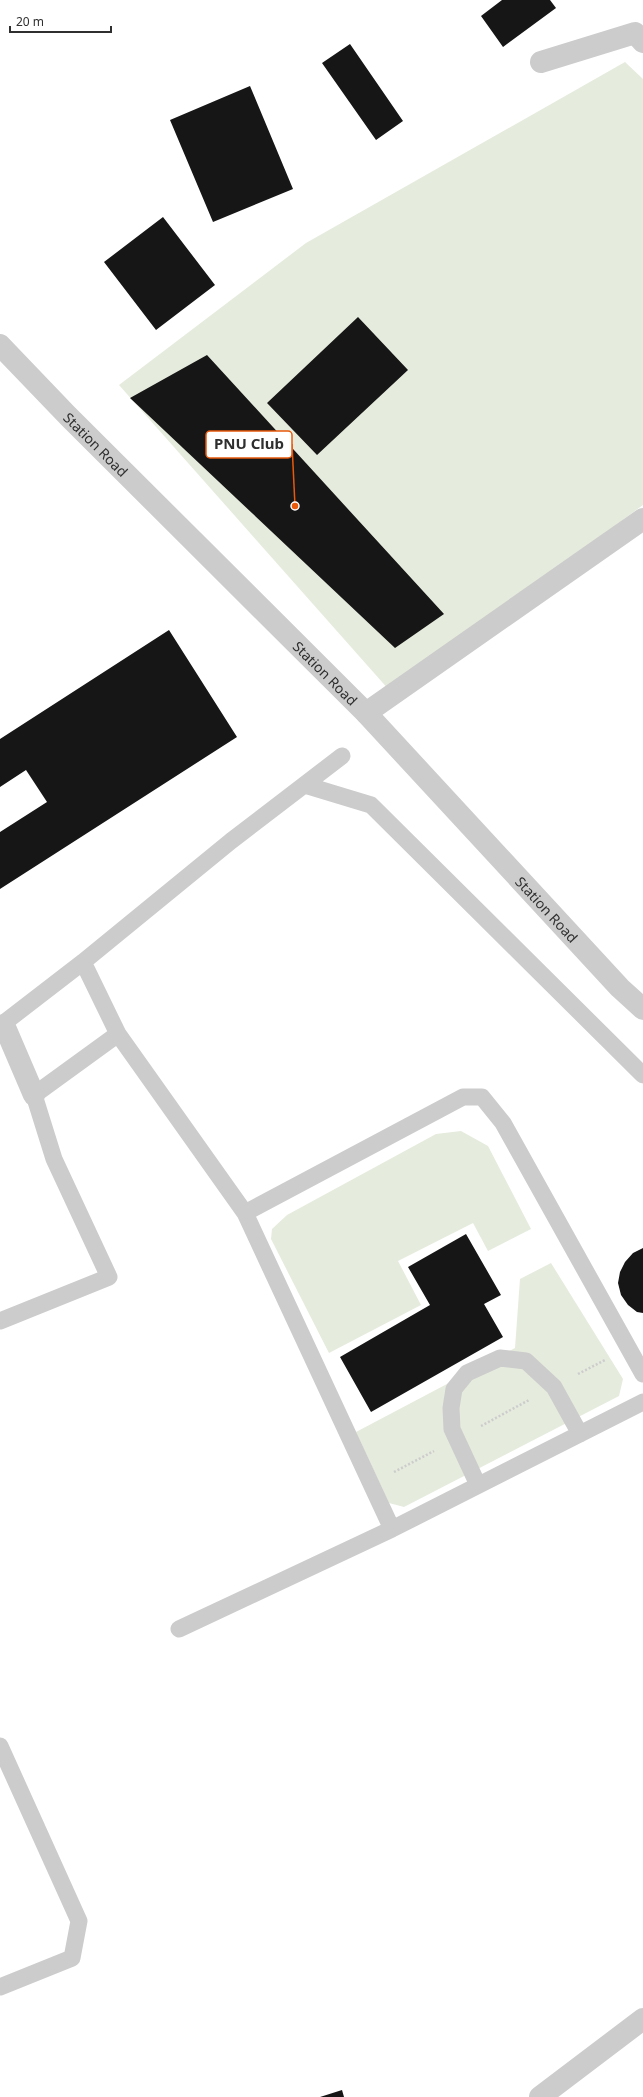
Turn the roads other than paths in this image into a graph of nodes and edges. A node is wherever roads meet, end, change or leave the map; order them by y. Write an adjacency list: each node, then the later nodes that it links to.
1 (643, 42): 2 (street)
2 (541, 62)
3 (0, 345): 5 (street, Station Road)
4 (643, 519): 5 (street)
5 (366, 714): 9 (street, Station Road)
6 (342, 756): 7 (lane)
7 (305, 785): 8 (lane); 12 (lane)
8 (83, 962): 10 (lane); 11 (lane)
9 (643, 1009)
10 (2, 1025): 13 (street)
11 (118, 1034): 13 (lane); 14 (lane)
12 (643, 1074)
13 (34, 1095): 15 (lane)
14 (245, 1213): 16 (lane); 20 (lane)
15 (0, 1321)
16 (643, 1374)
17 (643, 1402): 18 (lane)
18 (580, 1434): 19 (lane); 19 (lane)
19 (478, 1485): 20 (lane)
20 (392, 1529): 21 (lane)
21 (179, 1629)
22 (0, 1746): 23 (lane)
23 (5, 1772): 24 (lane)
24 (0, 1987)
25 (643, 2019): 26 (street)
26 (540, 2097)

